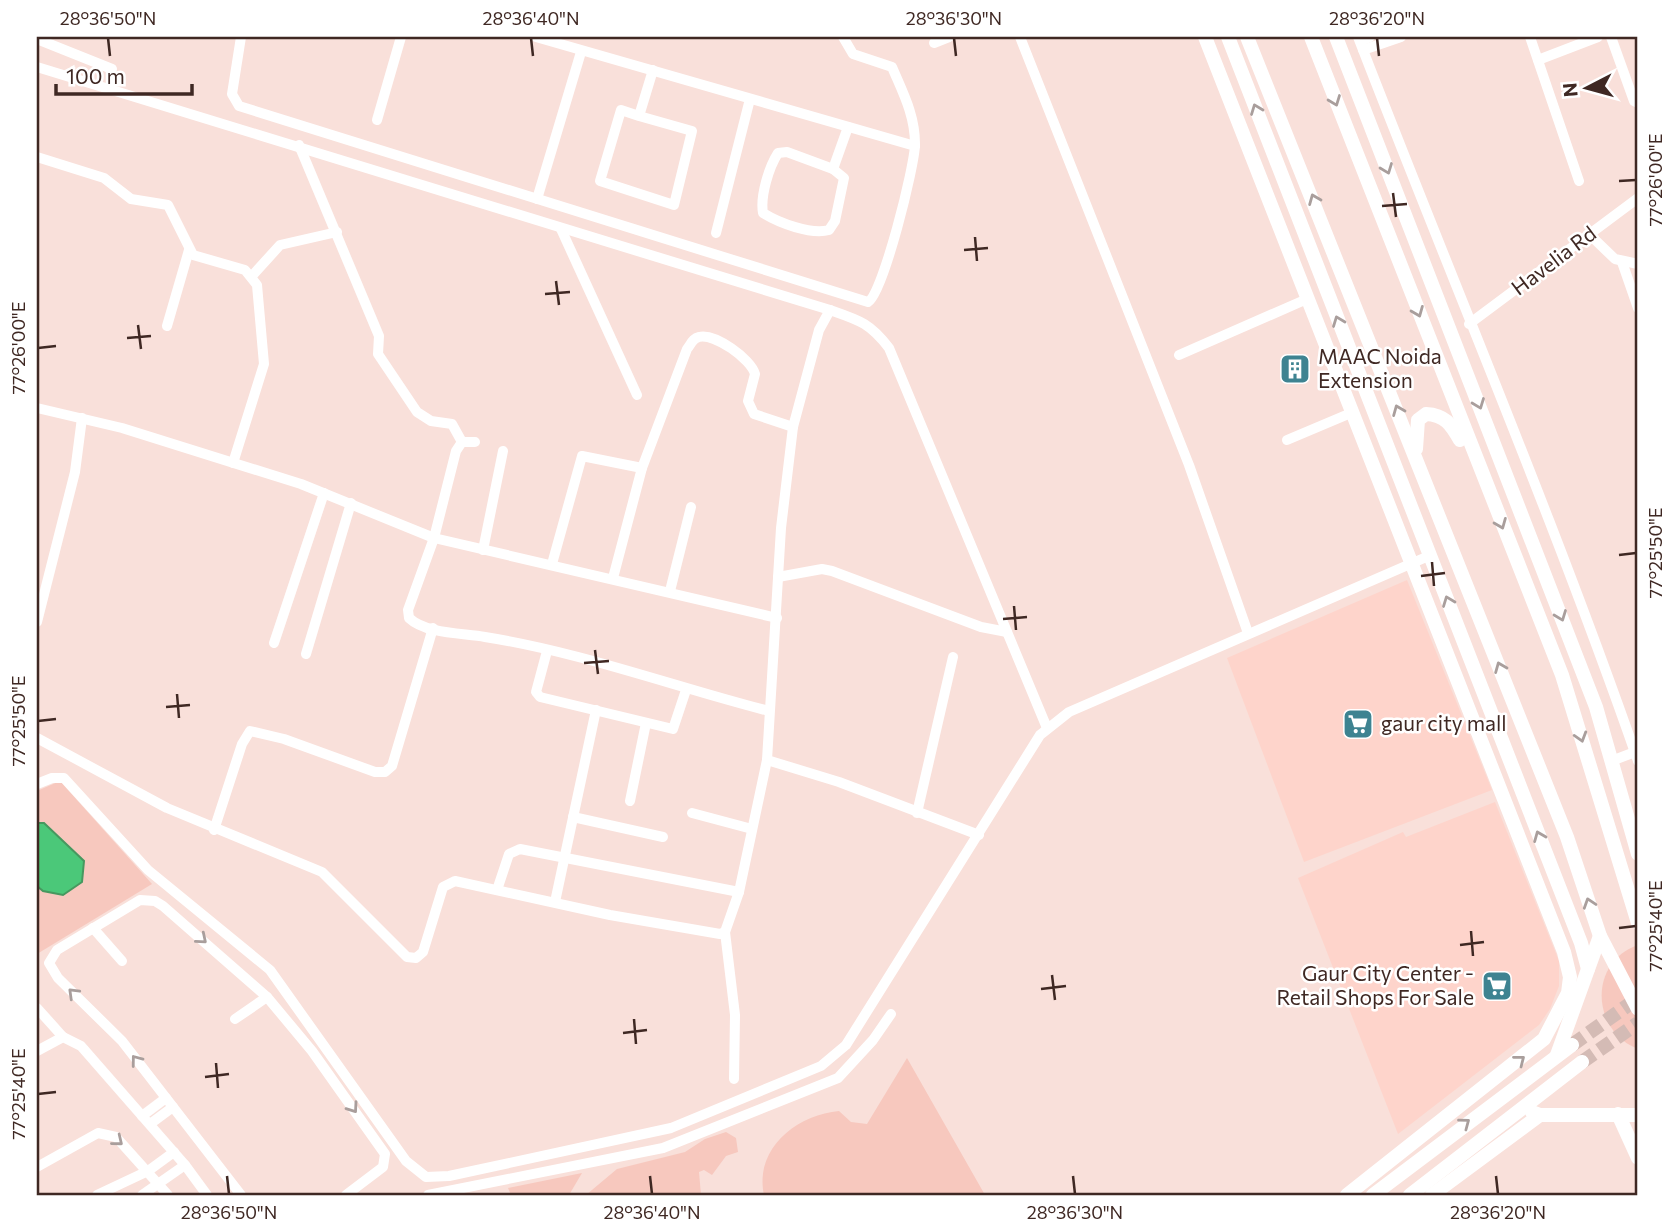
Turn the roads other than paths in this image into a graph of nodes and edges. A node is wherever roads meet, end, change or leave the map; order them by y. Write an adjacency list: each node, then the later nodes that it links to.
1 (241, 37): 35 (street)
2 (401, 37): 27 (street)
3 (536, 37): 19 (street)
4 (844, 37): 30 (street)
5 (948, 37): 18 (street)
6 (1020, 37): 78 (street)
7 (1205, 37): 44 (street)
8 (1228, 37): 68 (street, one-way to 8)
9 (1247, 37): 59 (street, one-way to 9)
10 (1311, 37): 62 (street, one-way to 62)
11 (1336, 37): 83 (street, one-way to 83)
12 (1401, 37): 17 (street)
13 (1530, 37): 20 (street)
14 (1598, 37): 20 (street)
15 (1611, 37): 25 (street)
16 (37, 39): 22 (street)
17 (1363, 41): 47 (street)
18 (934, 43)
19 (582, 52): 23 (street); 35 (street)
20 (1538, 60): 33 (street)
21 (37, 67): 29 (street)
22 (112, 69)
23 (653, 70): 24 (street); 26 (street)
24 (750, 99): 28 (street); 38 (street)
25 (1638, 103)
26 (639, 116): 26 (street)
27 (377, 120)
28 (848, 127): 30 (street); 32 (street)
29 (299, 145): 36 (street); 37 (street)
30 (915, 146): 35 (street)
31 (37, 157): 40 (street)
32 (833, 169): 32 (street)
33 (1578, 181)
34 (1638, 198): 39 (street, Havelia Rd)
35 (537, 199)
36 (561, 229): 46 (street); 50 (street)
37 (337, 232): 43 (street); 56 (street)
38 (716, 233)
39 (1589, 234): 41 (street); 47 (street, Havelia Rd)
40 (189, 250): 43 (street); 48 (street)
41 (1622, 262): 42 (street); 45 (street)
42 (1638, 264)
43 (252, 276): 60 (street)
44 (1307, 299): 49 (street); 52 (street)
45 (1638, 308)
46 (831, 310): 54 (street); 77 (street)
47 (1469, 324): 93 (street)
48 (167, 326)
49 (1179, 355)
50 (637, 396)
51 (37, 408): 53 (street)
52 (1351, 413): 55 (street); 69 (street)
53 (82, 418): 60 (street); 75 (street)
54 (793, 427): 61 (street); 71 (street)
55 (1287, 440)
56 (462, 442): 57 (street); 66 (street)
57 (475, 442)
58 (503, 451): 67 (street)
59 (1416, 457): 62 (street); 86 (street, one-way to 59)
60 (233, 463): 63 (street)
61 (642, 468): 70 (street); 72 (street)
62 (1487, 488): 84 (street, one-way to 84)
63 (324, 493): 64 (street); 79 (street)
64 (351, 503): 66 (street); 81 (street)
65 (691, 507): 73 (street)
66 (435, 538): 67 (street); 76 (street)
67 (483, 550): 70 (street)
68 (1431, 555): 69 (street); 87 (street, one-way to 68)
69 (1409, 564): 78 (street); 118 (street)
70 (552, 565): 72 (street)
71 (778, 577): 74 (street); 77 (street)
72 (613, 578): 73 (street)
73 (670, 591): 74 (street)
74 (776, 618): 89 (street)
75 (37, 622)
76 (433, 628): 80 (street); 104 (street)
77 (1007, 632): 91 (street)
78 (1248, 633): 91 (street)
79 (274, 643)
80 (547, 651): 85 (street); 88 (street)
81 (306, 653)
82 (953, 657): 101 (street)
83 (1581, 667): 84 (street); 95 (street)
84 (1562, 676): 112 (street, one-way to 112)
85 (685, 690): 89 (street); 90 (street)
86 (1509, 691): 87 (street); 115 (street, one-way to 86)
87 (1486, 701): 117 (street, one-way to 87)
88 (596, 710): 90 (street); 102 (street)
89 (769, 711): 94 (street)
90 (646, 723): 99 (street)
91 (1047, 728): 105 (street)
92 (37, 738): 96 (street)
93 (1637, 757): 95 (street)
94 (767, 760): 101 (street); 103 (street)
95 (1614, 760): 107 (street)
96 (85, 764): 97 (street); 104 (street)
97 (64, 778): 98 (street); 105 (street)
98 (37, 784)
99 (630, 801)
100 (692, 813): 103 (street)
101 (917, 813): 105 (street)
102 (573, 817): 106 (street); 108 (street)
103 (752, 829): 110 (street)
104 (214, 830): 109 (street)
105 (979, 835)
106 (663, 837)
107 (1638, 854)
108 (565, 858): 109 (street); 110 (street); 111 (street)
109 (497, 890): 111 (street)
110 (739, 892): 114 (street)
111 (555, 902): 114 (street)
112 (1636, 914)
113 (93, 928): 116 (street); 119 (street, one-way to 119); 130 (street, one-way to 113)
114 (725, 932): 129 (street)
115 (1600, 936): 117 (street); 121 (street)
116 (122, 961)
117 (1588, 969): 118 (street)
118 (1575, 990): 127 (street); 136 (street, one-way to 118)
119 (267, 997): 123 (street); 149 (street, one-way to 149)
120 (37, 1008): 124 (street)
121 (1638, 1009)
122 (891, 1014): 150 (street)
123 (235, 1019)
124 (63, 1037): 126 (street); 135 (street)
125 (1572, 1045): 127 (street)
126 (37, 1051)
127 (1557, 1055): 138 (street, one-way to 127)
128 (1582, 1062): 131 (street)
129 (734, 1079)
130 (169, 1103): 135 (street); 148 (street)
131 (1522, 1107): 133 (street); 153 (street)
132 (1618, 1114): 133 (street); 134 (street); 139 (street)
133 (1540, 1115): 154 (street)
134 (1638, 1115)
135 (146, 1120): 137 (street)
136 (1427, 1131): 138 (street); 151 (street)
137 (174, 1152): 140 (street); 142 (street)
138 (1423, 1155): 152 (street)
139 (1638, 1158)
140 (185, 1165): 143 (street); 147 (street)
141 (37, 1167): 142 (street, one-way to 142)
142 (148, 1171): 143 (street); 144 (street)
143 (159, 1183): 145 (street); 146 (street)
144 (97, 1195)
145 (142, 1195)
146 (168, 1195)
147 (206, 1195)
148 (241, 1195)
149 (346, 1195)
150 (428, 1195)
151 (1347, 1195)
152 (1373, 1195)
153 (1410, 1195)
154 (1432, 1195)

